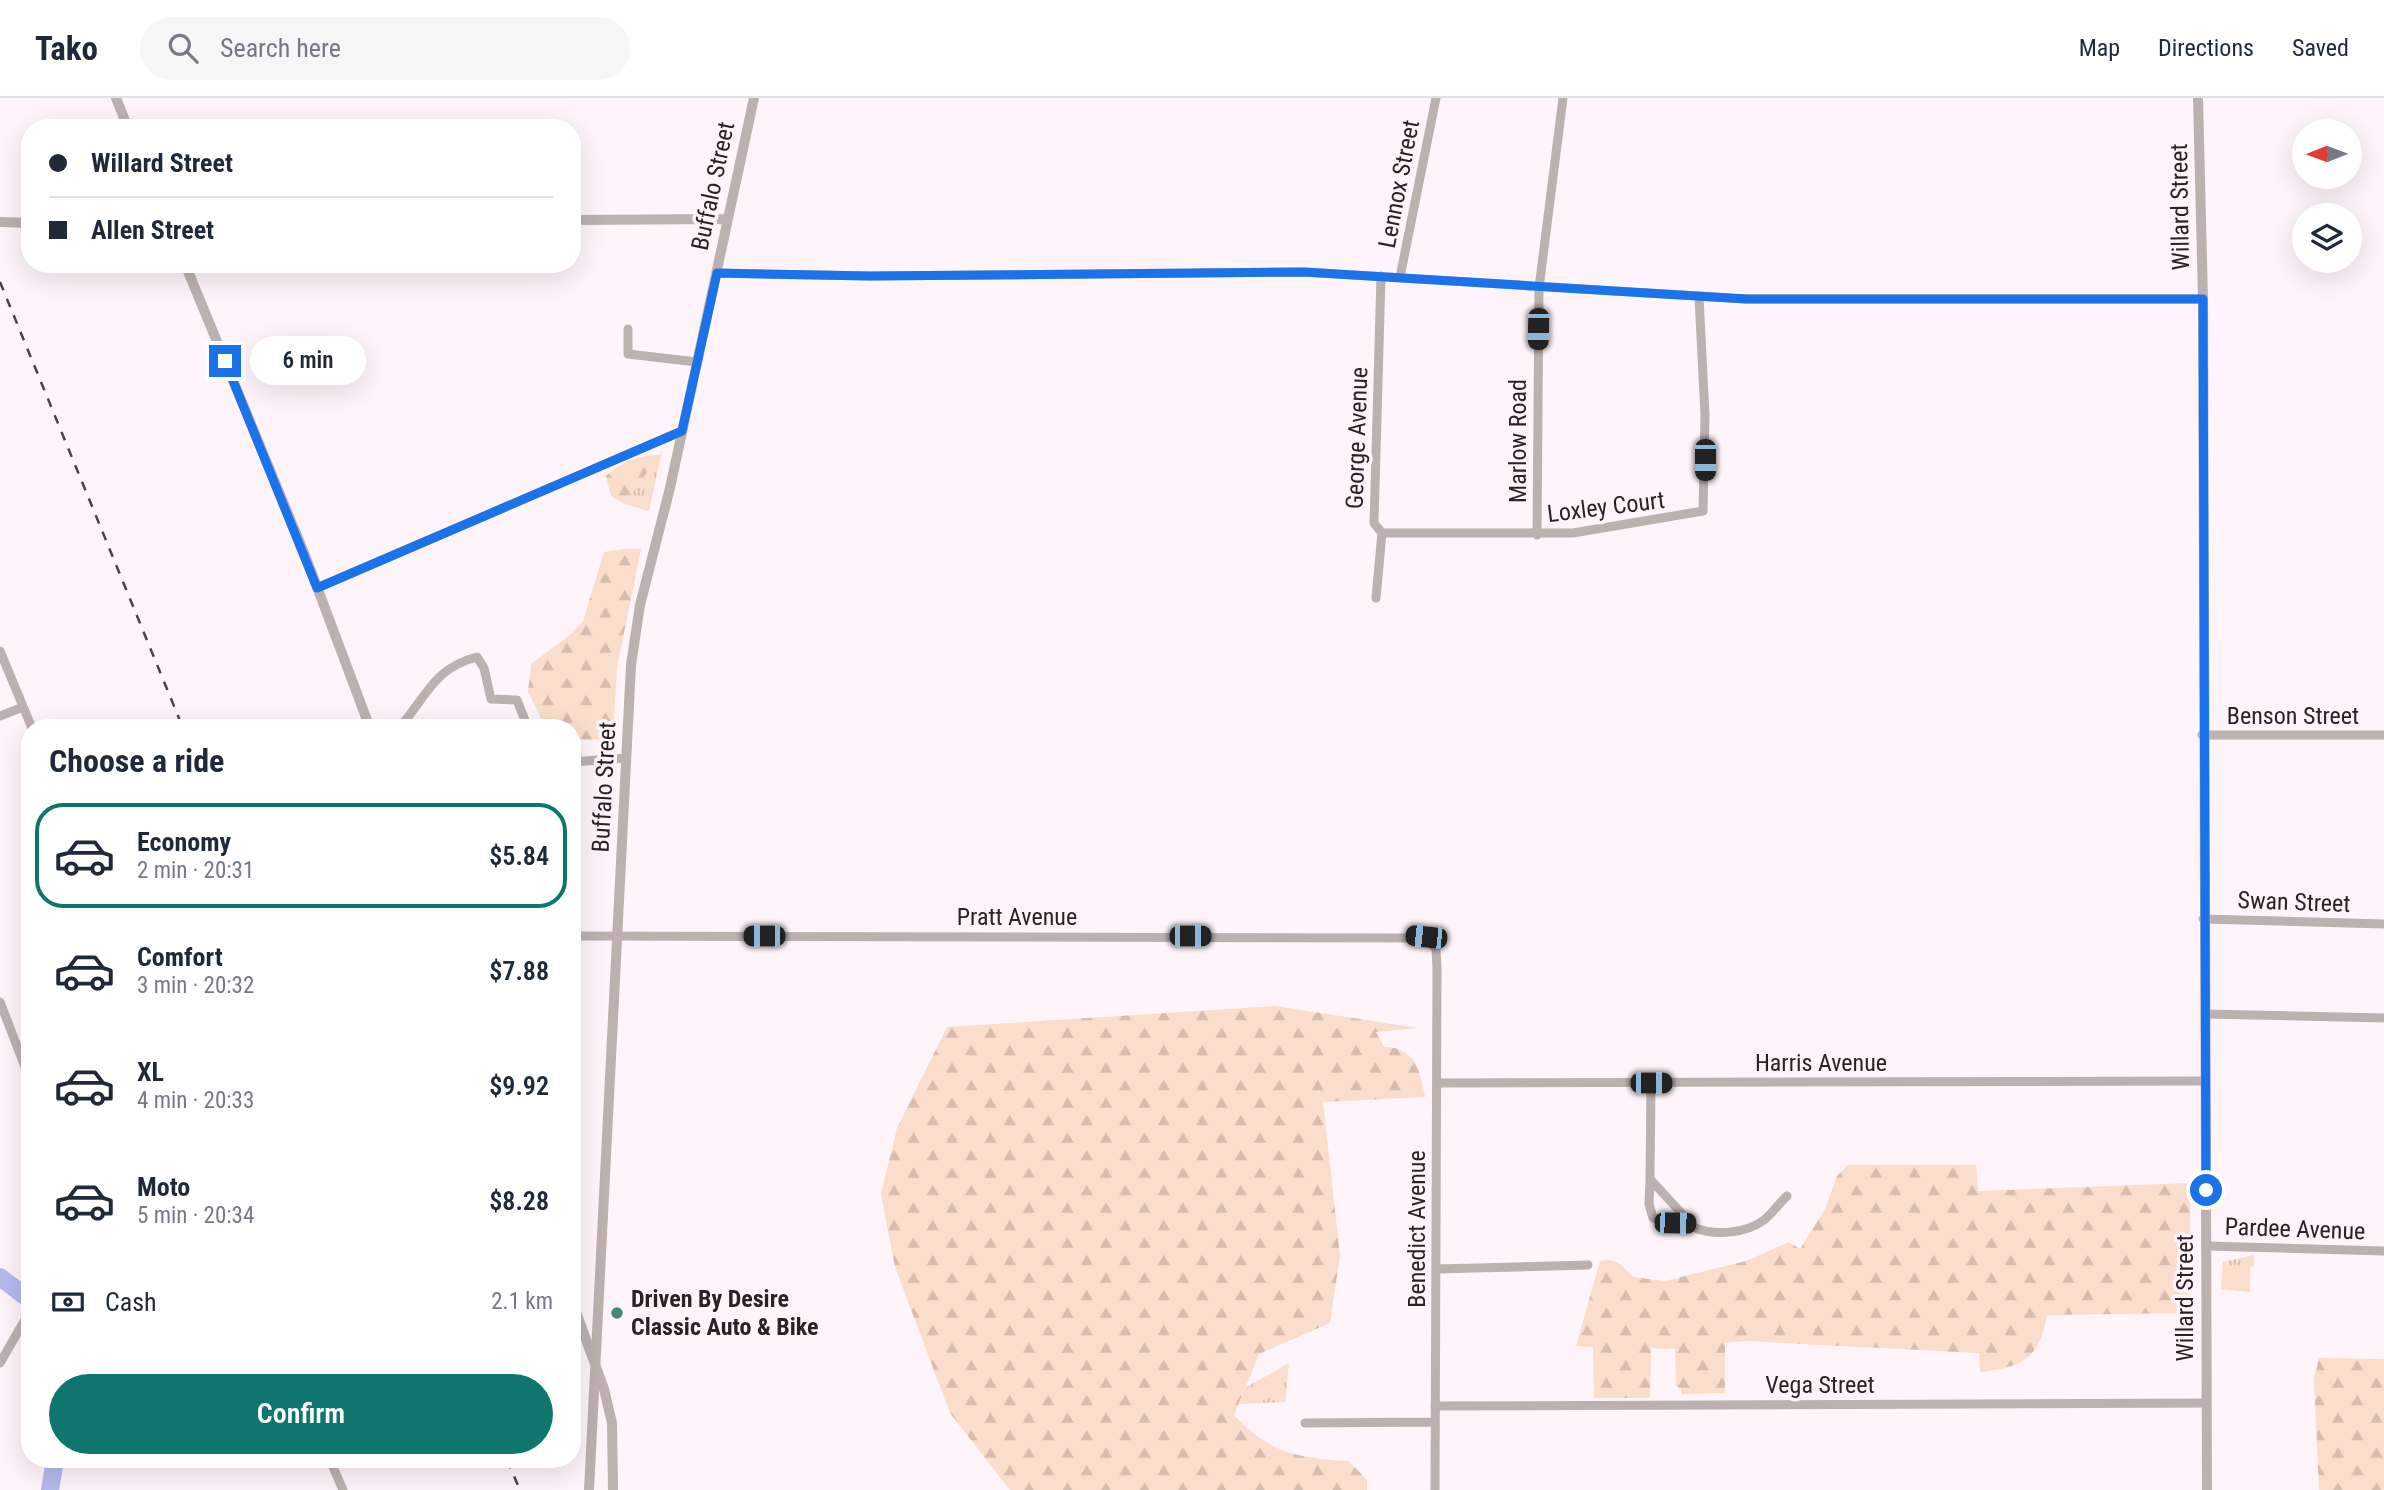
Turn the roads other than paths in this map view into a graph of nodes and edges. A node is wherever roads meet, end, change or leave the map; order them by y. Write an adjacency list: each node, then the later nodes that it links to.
1 (116, 98): 6 (street)
2 (754, 98): 7 (street, Buffalo Street)
3 (1436, 98): 14 (street, Lennox Street)
4 (1563, 98): 15 (street, Marlow Road)
5 (2198, 98): 17 (street, Willard Street)
6 (124, 119)
7 (727, 219): 8 (street); 12 (street, Buffalo Street)
8 (581, 220)
9 (0, 222): 10 (street)
10 (21, 223)
11 (189, 273): 23 (street)
12 (717, 273): 13 (street); 19 (street, Buffalo Street)
13 (1381, 276): 14 (street); 21 (street, George Avenue)
14 (1400, 277): 15 (street)
15 (1539, 288): 16 (street); 22 (street, Marlow Road)
16 (1699, 297): 17 (street); 22 (street, Loxley Court)
17 (2203, 299): 32 (street, Willard Street)
18 (628, 329): 19 (street)
19 (697, 362): 20 (street, Buffalo Street)
20 (682, 431): 23 (street); 34 (street, Buffalo Street)
21 (1381, 533): 22 (street, Loxley Court); 24 (street, George Avenue)
22 (1537, 535)
23 (317, 588): 29 (street)
24 (1376, 598)
25 (0, 652): 26 (street)
26 (23, 707): 27 (street); 28 (street)
27 (0, 716)
28 (28, 719)
29 (367, 719)
30 (405, 719): 31 (street)
31 (524, 719)
32 (2202, 734): 33 (street, Benson Street); 36 (street, Willard Street)
33 (2384, 735)
34 (626, 758): 35 (street); 39 (street, Buffalo Street)
35 (581, 761)
36 (2203, 919): 37 (street, Swan Street); 42 (street, Willard Street)
37 (2384, 924)
38 (581, 936): 39 (street, Pratt Avenue)
39 (618, 936): 40 (street, Pratt Avenue); 58 (street, Buffalo Street)
40 (1437, 969): 46 (street, Benedict Avenue)
41 (0, 1002): 44 (street)
42 (2205, 1014): 43 (street); 45 (street, Willard Street)
43 (2384, 1018)
44 (21, 1057)
45 (2206, 1081): 47 (street, Harris Avenue); 51 (street, Willard Street)
46 (1437, 1083): 47 (street, Harris Avenue); 54 (street, Benedict Avenue)
47 (1651, 1083): 48 (street)
48 (1650, 1179): 50 (street); 50 (street)
49 (1787, 1196): 50 (street)
50 (1690, 1223)
51 (2206, 1246): 52 (street, Pardee Avenue); 59 (street, Willard Street)
52 (2384, 1251)
53 (1588, 1265): 54 (street)
54 (1436, 1269): 60 (street, Benedict Avenue)
55 (21, 1326): 57 (street)
56 (581, 1326): 58 (street)
57 (0, 1363)
58 (595, 1366): 63 (street); 64 (street, Buffalo Street)
59 (2206, 1403): 60 (street, Vega Street); 70 (street, Willard Street)
60 (1435, 1406): 61 (street, Benedict Avenue)
61 (1435, 1422): 62 (street); 69 (street, Benedict Avenue)
62 (1305, 1423)
63 (612, 1434): 64 (street); 68 (street)
64 (592, 1435): 67 (street, Buffalo Street)
65 (333, 1468): 66 (street)
66 (343, 1490)
67 (589, 1490)
68 (613, 1490)
69 (1434, 1490)
70 (2207, 1490)

